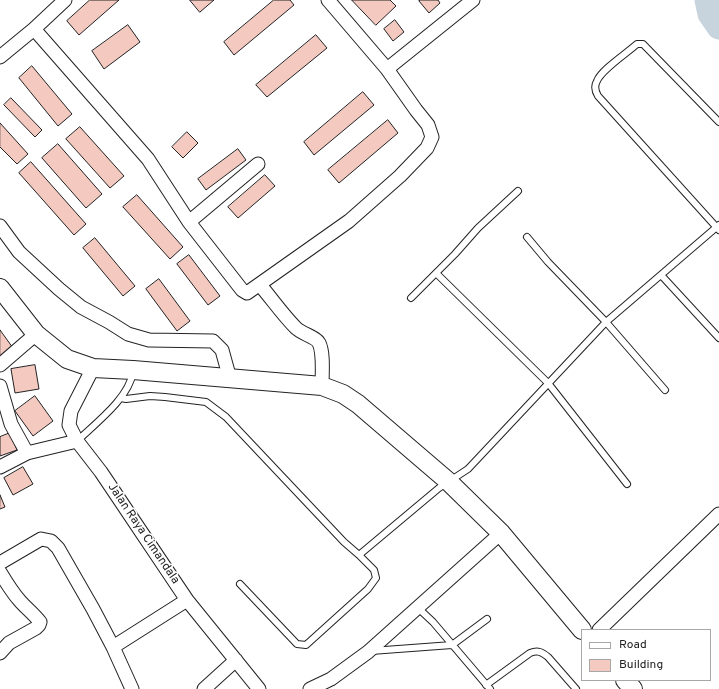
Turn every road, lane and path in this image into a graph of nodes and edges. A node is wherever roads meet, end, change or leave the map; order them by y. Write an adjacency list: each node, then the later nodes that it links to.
1 (65, 0): 4 (street)
2 (328, 0): 7 (street)
3 (473, 0): 7 (street)
4 (51, 4): 5 (street)
5 (34, 29): 6 (street); 11 (street)
6 (0, 56)
7 (387, 69): 17 (street)
8 (719, 122): 13 (lane)
9 (258, 164): 11 (street)
10 (518, 191): 15 (lane)
11 (188, 222): 17 (street)
12 (0, 226): 26 (street)
13 (718, 227): 16 (lane)
14 (527, 237): 20 (lane)
15 (436, 273): 19 (lane); 27 (lane)
16 (661, 275): 20 (lane); 22 (lane)
17 (260, 285): 29 (street)
18 (0, 288): 21 (street)
19 (411, 298)
20 (606, 322): 27 (lane); 30 (lane)
21 (36, 334): 23 (street); 24 (street)
22 (719, 338)
23 (0, 365)
24 (93, 368): 25 (street); 32 (street, Jalan Raya Cimandala)
25 (133, 370): 26 (street); 31 (lane)
26 (230, 379): 29 (street)
27 (548, 383): 35 (lane); 36 (lane)
28 (0, 386): 33 (street)
29 (322, 386): 35 (street)
30 (665, 390)
31 (121, 398): 32 (lane); 39 (lane)
32 (76, 441): 33 (street); 43 (street, Jalan Raya Cimandala)
33 (27, 452): 34 (street)
34 (0, 467)
35 (449, 482): 38 (street); 39 (lane)
36 (627, 484)
37 (719, 514): 47 (street)
38 (501, 533): 44 (street); 46 (street)
39 (359, 556): 42 (lane)
40 (0, 562): 49 (street)
41 (0, 572): 50 (street)
42 (240, 584)
43 (187, 600): 49 (street); 52 (street, Jalan Raya Cimandala)
44 (417, 607): 48 (lane); 51 (street)
45 (488, 619): 48 (lane)
46 (581, 629)
47 (600, 629)
48 (452, 645): 51 (lane); 54 (lane)
49 (113, 647): 55 (street)
50 (0, 652)
51 (368, 652): 58 (street)
52 (236, 660): 56 (street); 57 (street, Jalan Raya Cimandala)
53 (626, 681): 60 (street)
54 (488, 687): 59 (lane)
55 (132, 689)
56 (204, 689)
57 (259, 689)
58 (310, 689)
59 (576, 689)
60 (633, 689)

